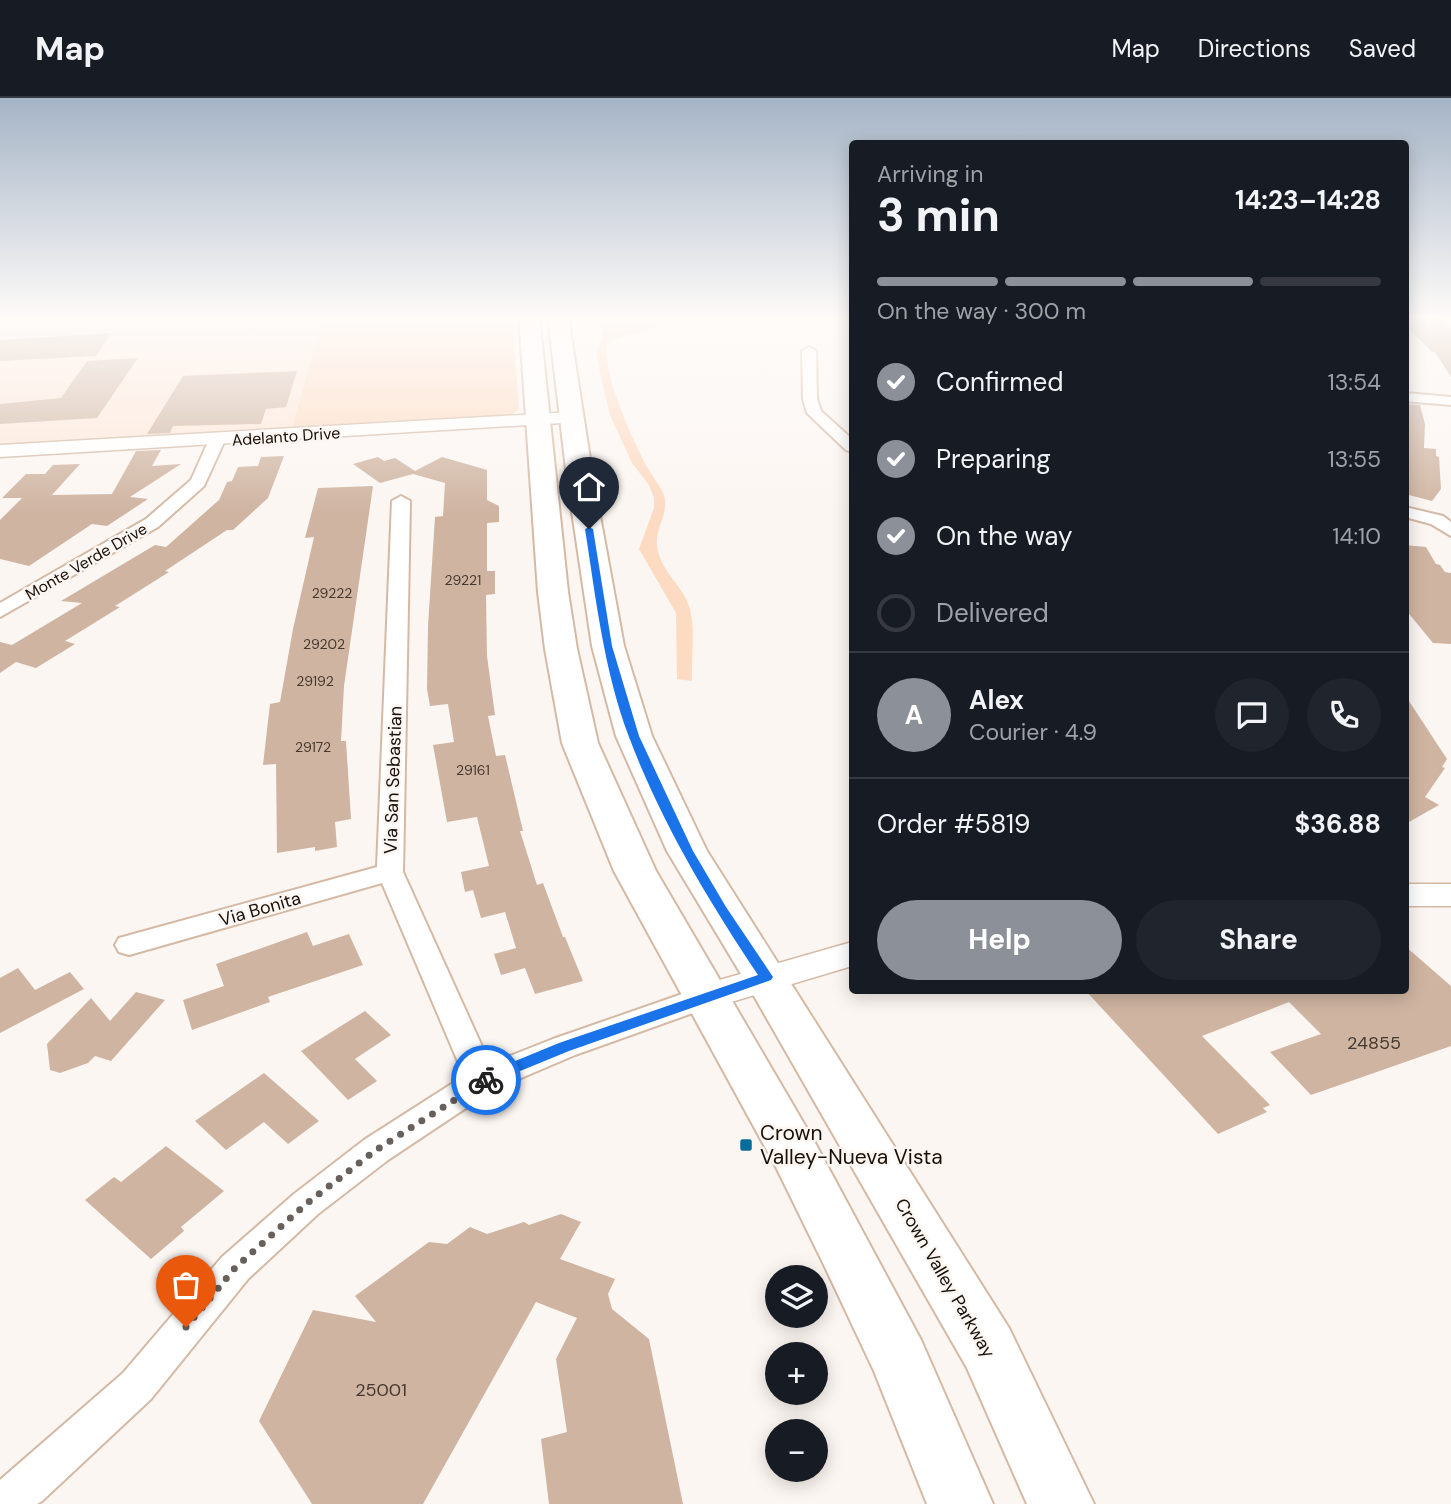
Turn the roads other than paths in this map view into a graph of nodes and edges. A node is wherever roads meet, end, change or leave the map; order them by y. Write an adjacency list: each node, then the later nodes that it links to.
1 (534, 382): 7 (main road)
2 (567, 382): 6 (main road, Crown Valley Parkway)
3 (810, 382): 9 (street)
4 (1409, 397): 5 (street)
5 (1451, 401)
6 (572, 418): 7 (street, Adelanto Drive); 20 (main road, Crown Valley Parkway)
7 (537, 421): 8 (street, Adelanto Drive); 21 (main road)
8 (217, 440): 10 (street, Adelanto Drive); 14 (street, Monte Verde Drive)
9 (849, 444)
10 (3, 455)
11 (401, 501): 15 (street, Via San Sebastian)
12 (1409, 513): 13 (street)
13 (1451, 531)
14 (0, 611)
15 (390, 872): 18 (street, Via Bonita); 22 (street, Via San Sebastian)
16 (1409, 895): 17 (street)
17 (1451, 895)
18 (129, 945)
19 (849, 955): 20 (street)
20 (766, 977): 21 (street); 25 (main road, Crown Valley Parkway)
21 (708, 996): 22 (street); 24 (main road)
22 (482, 1082): 23 (street)
23 (2, 1504)
24 (960, 1504)
25 (1062, 1504)

